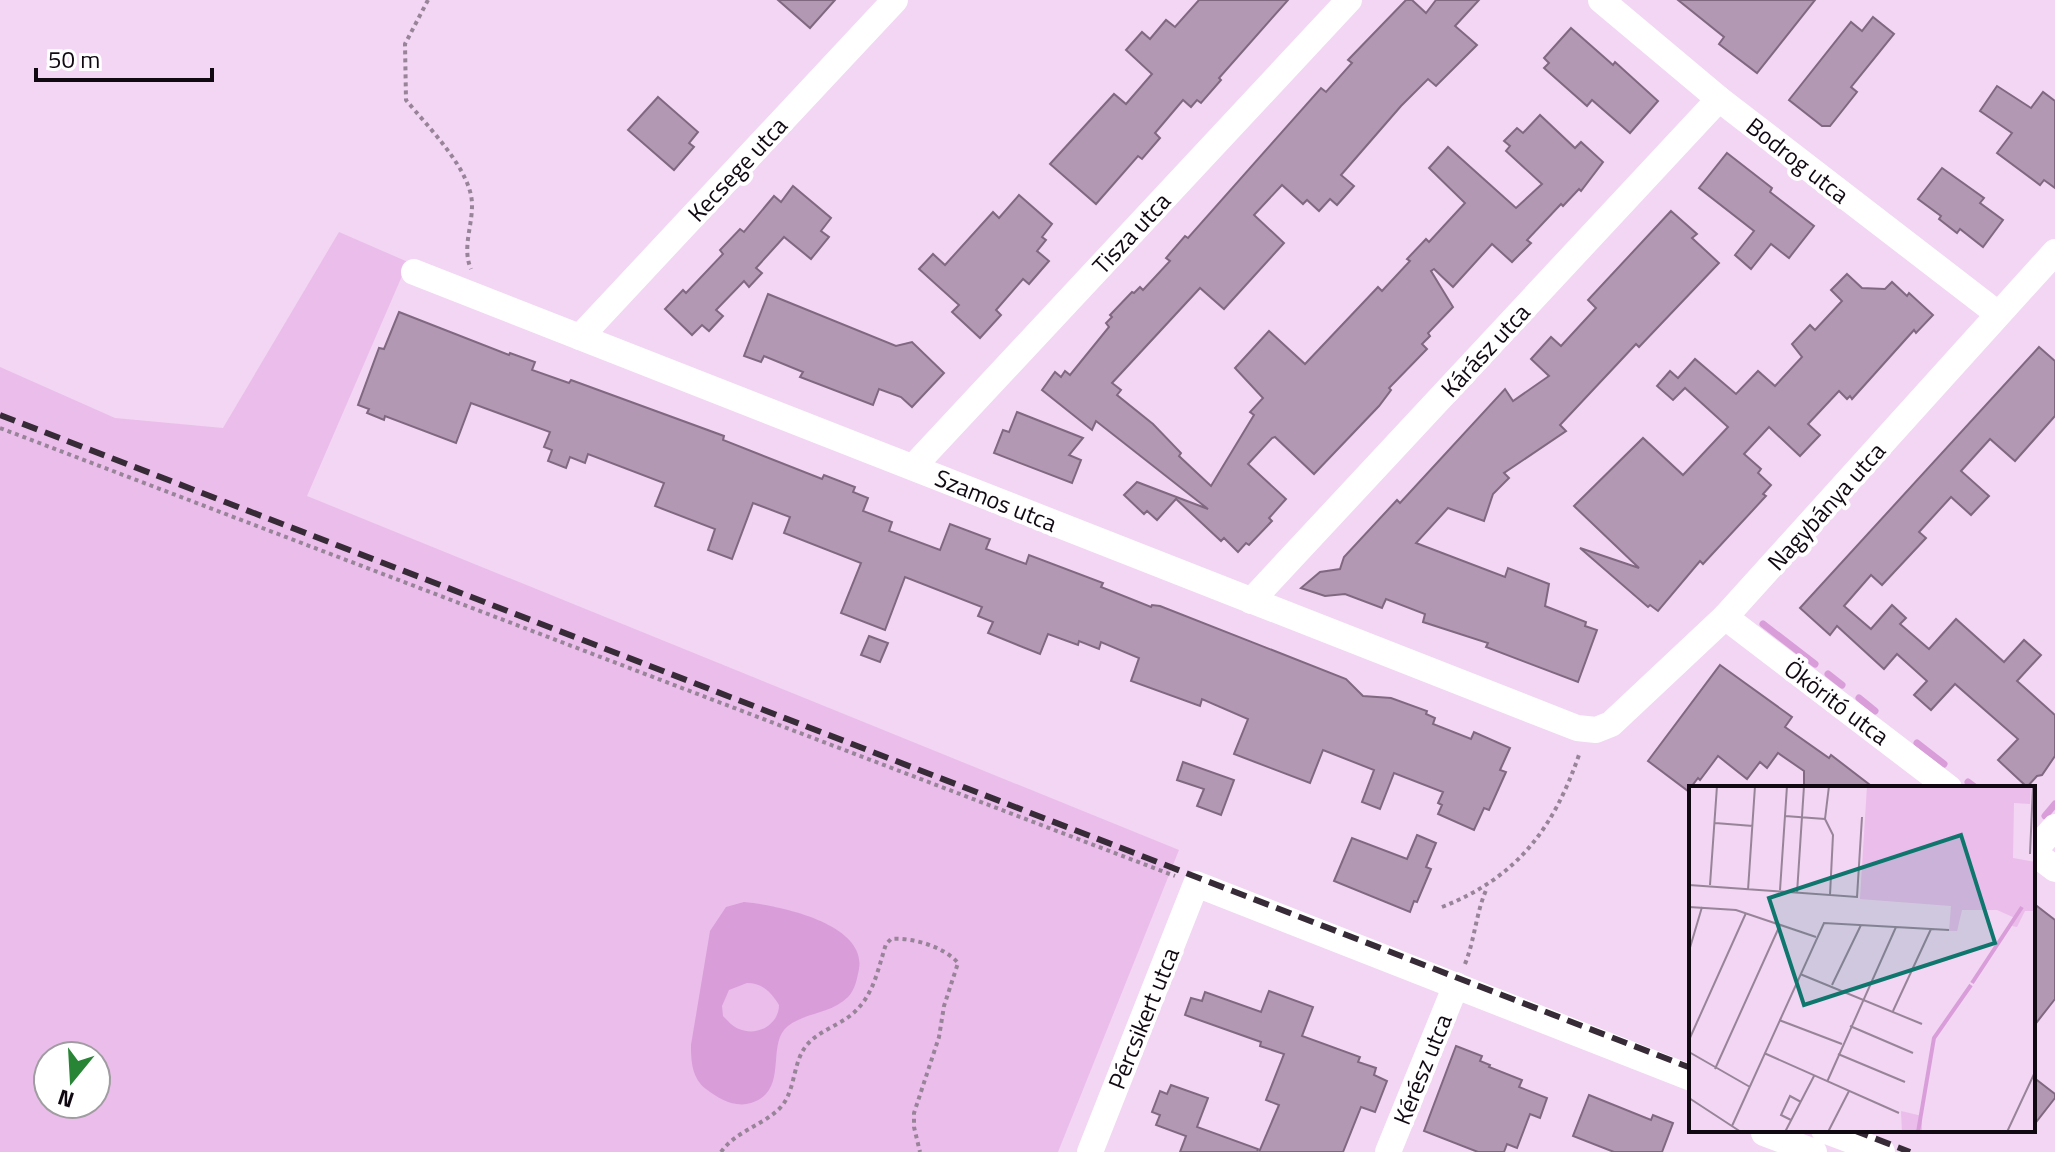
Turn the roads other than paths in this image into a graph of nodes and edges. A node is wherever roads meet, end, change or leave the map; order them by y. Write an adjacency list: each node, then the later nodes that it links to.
1 (895, 0): 8 (street, Kecsege utca)
2 (1349, 0): 9 (street, Tisza utca)
3 (1601, 0): 4 (street, Bodrog utca)
4 (1719, 99): 7 (street, Bodrog utca); 10 (street, Kárász utca)
5 (2055, 252): 7 (street, Nagybánya utca)
6 (414, 272): 8 (street, Szamos utca)
7 (1998, 314): 11 (street, Nagybánya utca)
8 (580, 337): 9 (street, Szamos utca)
9 (913, 467): 10 (street, Szamos utca)
10 (1251, 601): 12 (street, Szamos utca)
11 (1725, 617): 12 (street, Nagybánya utca); 13 (street, Ököritó utca)
12 (1582, 729)
13 (1946, 786)
14 (2055, 827): 15 (street)
15 (2035, 850)
16 (2035, 854): 17 (street)
17 (2055, 869)
18 (1456, 985): 19 (street); 22 (street, Pércsikert utca); 23 (street, Kérész utca)
19 (1689, 1077)
20 (1829, 1132): 25 (street)
21 (1761, 1138): 24 (street)
22 (1090, 1152)
23 (1388, 1152)
24 (1814, 1152)
25 (1882, 1152)

